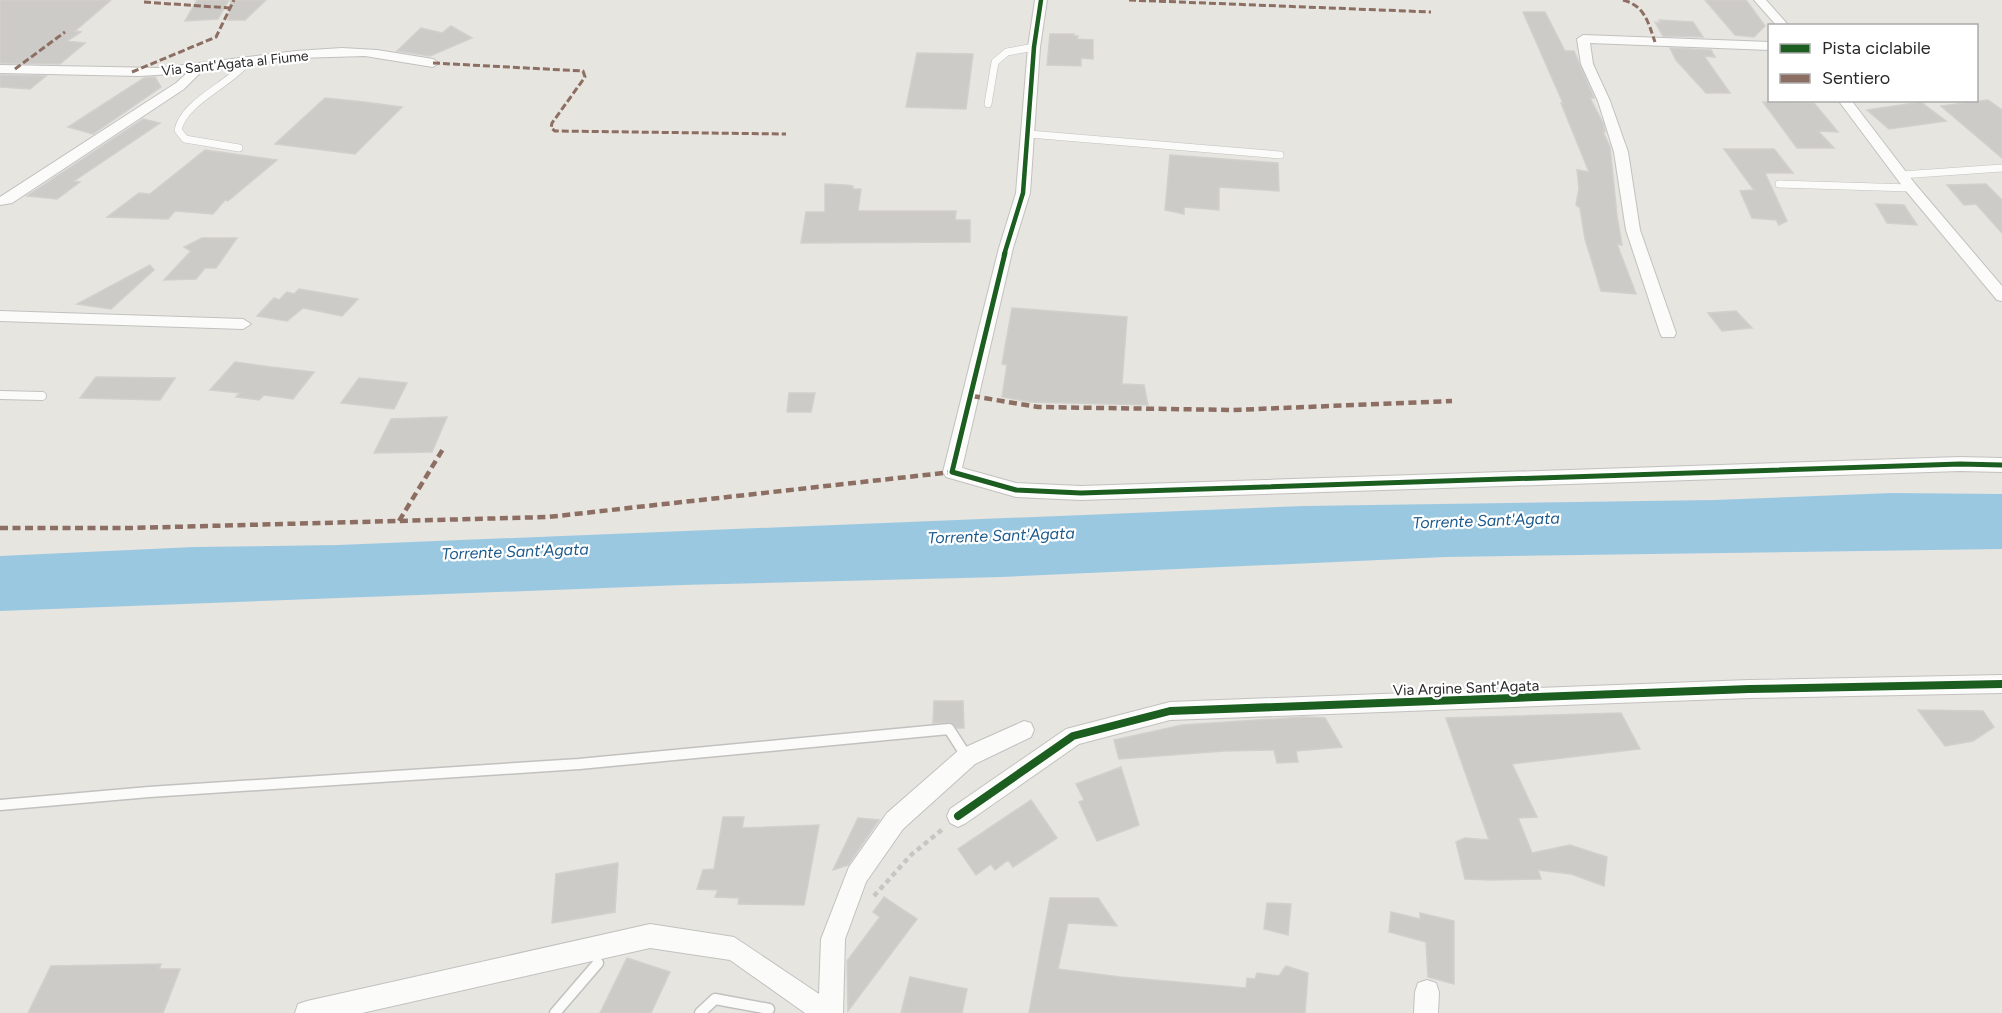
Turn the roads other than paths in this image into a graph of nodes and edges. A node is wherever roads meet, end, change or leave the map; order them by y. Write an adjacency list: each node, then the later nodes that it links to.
1 (1041, 0): 5 (street)
2 (1761, 0): 3 (street)
3 (1782, 24)
4 (1768, 46): 23 (street)
5 (1034, 47): 11 (lane); 12 (street)
6 (248, 62): 7 (street, Via Sant'Agata al Fiume); 9 (street, Via Sant'Agata al Fiume); 13 (lane)
7 (433, 63)
8 (0, 69): 9 (street, Via Sant'Agata al Fiume)
9 (196, 70): 19 (street)
10 (1846, 102): 16 (street)
11 (988, 105)
12 (1029, 134): 14 (lane); 26 (street)
13 (239, 148)
14 (1280, 155)
15 (2002, 168): 16 (lane)
16 (1901, 175): 18 (street)
17 (1779, 184): 18 (lane)
18 (1911, 188): 20 (street)
19 (0, 201)
20 (1999, 289)
21 (0, 316): 22 (street)
22 (243, 324)
23 (1668, 333)
24 (0, 395): 25 (lane)
25 (42, 396)
26 (2002, 465)
27 (2002, 684): 31 (street, Via Argine Sant'Agata)
28 (1024, 729): 29 (street)
29 (967, 757): 30 (lane); 38 (street)
30 (0, 805)
31 (958, 816)
32 (598, 963): 35 (lane)
33 (769, 1009): 36 (lane)
34 (307, 1013): 37 (street)
35 (555, 1013)
36 (700, 1013)
37 (826, 1013)
38 (831, 1013)

